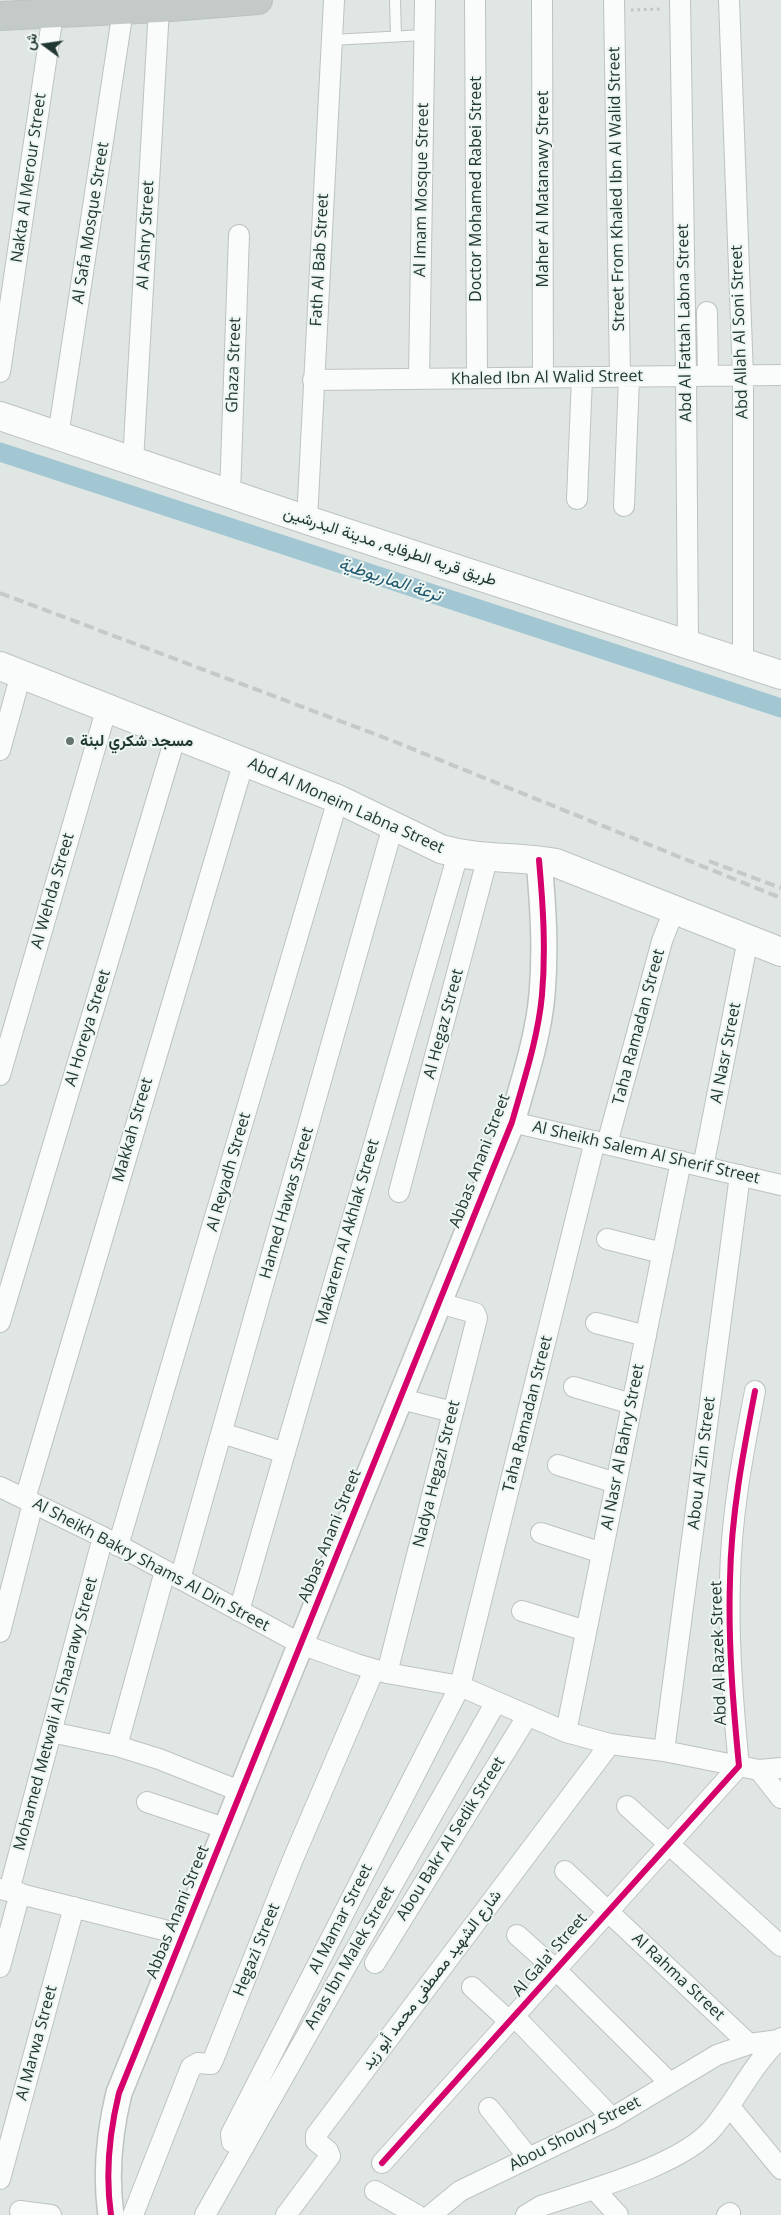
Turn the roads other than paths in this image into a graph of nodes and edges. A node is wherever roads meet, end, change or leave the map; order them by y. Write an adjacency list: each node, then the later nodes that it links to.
1 (258, 0): 10 (highway)
2 (334, 0): 16 (street, Fath Al Bab Street)
3 (395, 0): 15 (lane)
4 (425, 0): 14 (street, Al Imam Mosque Street)
5 (475, 0): 26 (street, Doctor Mohamed Rabei Street)
6 (542, 0): 27 (street, Maher Al Matanawy Street)
7 (729, 0): 23 (street, Abd Allah Al Soni Street)
8 (672, 4): 21 (street, Abd Al Fattah Labna Street)
9 (622, 5): 25 (street, Street From Khaled Ibn Al Walid Street)
10 (159, 8): 11 (highway); 32 (street, Al Ashry Street)
11 (124, 10): 12 (highway); 31 (street, Al Safa Mosque Street)
12 (53, 14): 13 (highway); 19 (street, Nakta Al Merour Street)
13 (0, 16)
14 (424, 35): 15 (lane); 28 (street, Al Imam Mosque Street)
15 (396, 36): 16 (lane)
16 (332, 40): 29 (street, Fath Al Bab Street)
17 (239, 235): 33 (street, Ghaza Street)
18 (707, 312): 22 (street)
19 (0, 372)
20 (781, 375): 23 (street, Khaled Ibn Al Walid Street)
21 (686, 376): 22 (street, Khaled Ibn Al Walid Street); 25 (street, Khaled Ibn Al Walid Street); 37 (street, Abd Al Fattah Labna Street)
22 (708, 376): 23 (street, Khaled Ibn Al Walid Street)
23 (743, 376): 38 (street, Abd Allah Al Soni Street)
24 (582, 377): 25 (street, Khaled Ibn Al Walid Street); 27 (street, Khaled Ibn Al Walid Street); 34 (street)
25 (624, 377): 35 (street, Street From Khaled Ibn Al Walid Street)
26 (477, 378): 27 (street, Khaled Ibn Al Walid Street); 28 (street, Khaled Ibn Al Walid Street)
27 (543, 378)
28 (419, 379): 29 (street, Khaled Ibn Al Walid Street)
29 (313, 380): 36 (street, Fath Al Bab Street)
30 (0, 416): 31 (main road, طريق قريه الطرفايه, مدينة البدرشين)
31 (58, 436): 32 (main road, طريق قريه الطرفايه, مدينة البدرشين)
32 (133, 462): 33 (main road, طريق قريه الطرفايه, مدينة البدرشين)
33 (230, 494): 36 (main road, طريق قريه الطرفايه, مدينة البدرشين)
34 (576, 499)
35 (624, 506)
36 (307, 520): 37 (main road, طريق قريه الطرفايه, مدينة البدرشين)
37 (688, 645): 38 (main road, طريق قريه الطرفايه, مدينة البدرشين)
38 (743, 663): 40 (main road, طريق قريه الطرفايه, مدينة البدرشين)
39 (10, 670): 41 (main road, Abd Al Moneim Labna Street); 43 (street)
40 (781, 675)
41 (107, 707): 42 (main road, Abd Al Moneim Labna Street); 53 (street, Al Wehda Street)
42 (176, 734): 44 (main road, Abd Al Moneim Labna Street); 64 (street, Al Horeya Street)
43 (0, 750)
44 (244, 761): 45 (main road, Abd Al Moneim Labna Street); 77 (street, Makkah Street)
45 (338, 799): 46 (main road, Abd Al Moneim Labna Street); 79 (street, Al Reyadh Street)
46 (393, 826): 47 (main road, Abd Al Moneim Labna Street); 72 (street, Hamed Hawas Street)
47 (458, 854): 48 (main road, Abd Al Moneim Labna Street); 73 (street, Makarem Al Akhlak Street)
48 (488, 856): 49 (main road, Abd Al Moneim Labna Street); 60 (street, Al Hegaz Street)
49 (539, 860): 50 (main road, Abd Al Moneim Labna Street); 54 (street, Abbas Anani Street)
50 (674, 910): 51 (main road, Abd Al Moneim Labna Street); 55 (street, Taha Ramadan Street)
51 (748, 939): 52 (main road, Abd Al Moneim Labna Street); 57 (street, Al Nasr Street)
52 (781, 952)
53 (0, 1075)
54 (512, 1122): 55 (street, Al Sheikh Salem Al Sherif Street); 63 (street, Abbas Anani Street)
55 (601, 1143): 56 (street, Al Sheikh Salem Al Sherif Street); 88 (street, Taha Ramadan Street)
56 (681, 1162): 57 (street, Al Sheikh Salem Al Sherif Street); 62 (street, Al Nasr Al Bahry Street)
57 (703, 1167): 58 (street, Al Sheikh Salem Al Sherif Street)
58 (740, 1175): 59 (street, Al Sheikh Salem Al Sherif Street); 95 (street, Abou Al Zin Street)
59 (781, 1185)
60 (399, 1192)
61 (607, 1239): 62 (street)
62 (662, 1253): 66 (street, Al Nasr Al Bahry Street)
63 (439, 1304): 69 (street, Abbas Anani Street); 71 (street, Nadya Hegazi Street)
64 (0, 1322)
65 (596, 1323): 66 (street)
66 (646, 1336): 70 (street, Al Nasr Al Bahry Street)
67 (574, 1387): 70 (street)
68 (755, 1391): 96 (street, Abd Al Razek Street)
69 (401, 1399): 71 (street); 86 (street, Abbas Anani Street)
70 (632, 1404): 75 (street, Al Nasr Al Bahry Street)
71 (453, 1412): 87 (street, Nadya Hegazi Street)
72 (222, 1433): 73 (street); 81 (street, Hamed Hawas Street)
73 (284, 1453): 82 (street, Makarem Al Akhlak Street)
74 (558, 1465): 75 (street)
75 (616, 1483): 80 (street, Al Nasr Al Bahry Street)
76 (0, 1487): 77 (street, Al Sheikh Bakry Shams Al Din Street)
77 (29, 1501): 79 (street, Al Sheikh Bakry Shams Al Din Street); 85 (street, Makkah Street)
78 (541, 1533): 80 (street)
79 (110, 1542): 81 (street, Al Sheikh Bakry Shams Al Din Street); 91 (street, Mohamed Metwali Al Shaarawy Street)
80 (602, 1553): 84 (street, Al Nasr Al Bahry Street)
81 (173, 1575): 82 (street, Al Sheikh Bakry Shams Al Din Street); 94 (street, Hamed Hawas Street)
82 (239, 1611): 86 (street, Al Sheikh Bakry Shams Al Din Street)
83 (522, 1611): 84 (street)
84 (586, 1631): 92 (street, Al Nasr Al Bahry Street)
85 (0, 1632)
86 (301, 1644): 87 (street, Al Sheikh Bakry Shams Al Din Street); 99 (street, Abbas Anani Street)
87 (380, 1671): 88 (street, Al Sheikh Bakry Shams Al Din Street); 133 (street, Hegazi Street)
88 (460, 1686): 89 (street, Al Sheikh Bakry Shams Al Din Street); 123 (street, Al Mamar Street)
89 (496, 1702): 90 (street, Al Sheikh Bakry Shams Al Din Street); 112 (street, Anas Ibn Malek Street)
90 (528, 1716): 92 (street, Al Sheikh Bakry Shams Al Din Street); 112 (street, Abou Bakr Al Sedik Street)
91 (51, 1732): 94 (street); 106 (street, Mohamed Metwali Al Shaarawy Street)
92 (566, 1732): 93 (street, Al Sheikh Bakry Shams Al Din Street)
93 (610, 1744): 95 (street, Al Sheikh Bakry Shams Al Din Street); 135 (street, شارع الشهيد مصطفى محمد أبو زيد)
94 (117, 1746): 99 (street)
95 (664, 1751): 96 (street, Al Sheikh Bakry Shams Al Din Street)
96 (738, 1766): 98 (street, Al Sheikh Bakry Shams Al Din Street); 104 (street, Al Gala' Street)
97 (781, 1768): 98 (street, Al Sheikh Bakry Shams Al Din Street)
98 (758, 1770): 100 (street)
99 (242, 1792): 103 (street, Abbas Anani Street)
100 (781, 1798)
101 (147, 1802): 103 (street)
102 (627, 1806): 104 (street)
103 (227, 1829): 109 (street, Abbas Anani Street)
104 (670, 1843): 108 (street, Al Gala' Street); 111 (street)
105 (565, 1871): 108 (street, Al Rahma Street)
106 (10, 1891): 107 (street); 113 (street, Mohamed Metwali Al Shaarawy Street)
107 (74, 1907): 109 (street); 127 (street, Al Marwa Street)
108 (607, 1910): 114 (street, Al Gala' Street); 118 (street, Al Rahma Street)
109 (184, 1935): 132 (street, Abbas Anani Street)
110 (517, 1935): 114 (street)
111 (781, 1946)
112 (354, 1950): 123 (street, Anas Ibn Malek Street)
113 (0, 1967)
114 (555, 1969): 116 (street, Al Gala' Street); 119 (street)
115 (472, 1987): 116 (street)
116 (512, 2019): 122 (street); 125 (street, Al Gala' Street)
117 (780, 2039): 118 (street, Abou Shoury Street); 120 (street)
118 (749, 2044): 119 (street, Abou Shoury Street)
119 (670, 2084): 122 (street, Abou Shoury Street)
120 (730, 2106): 126 (street); 128 (street)
121 (489, 2108): 124 (street)
122 (612, 2118): 124 (street, Abou Shoury Street)
123 (244, 2147): 134 (street, Anas Ibn Malek Street)
124 (528, 2157): 137 (street, Abou Shoury Street)
125 (382, 2163)
126 (781, 2169)
127 (0, 2179)
128 (594, 2188): 138 (street); 139 (street)
129 (376, 2191): 136 (street)
130 (20, 2210): 131 (street)
131 (51, 2215)
132 (111, 2215)
133 (133, 2215)
134 (206, 2215)
135 (286, 2215)
136 (417, 2215)
137 (431, 2215)
138 (526, 2215)
139 (618, 2215)

